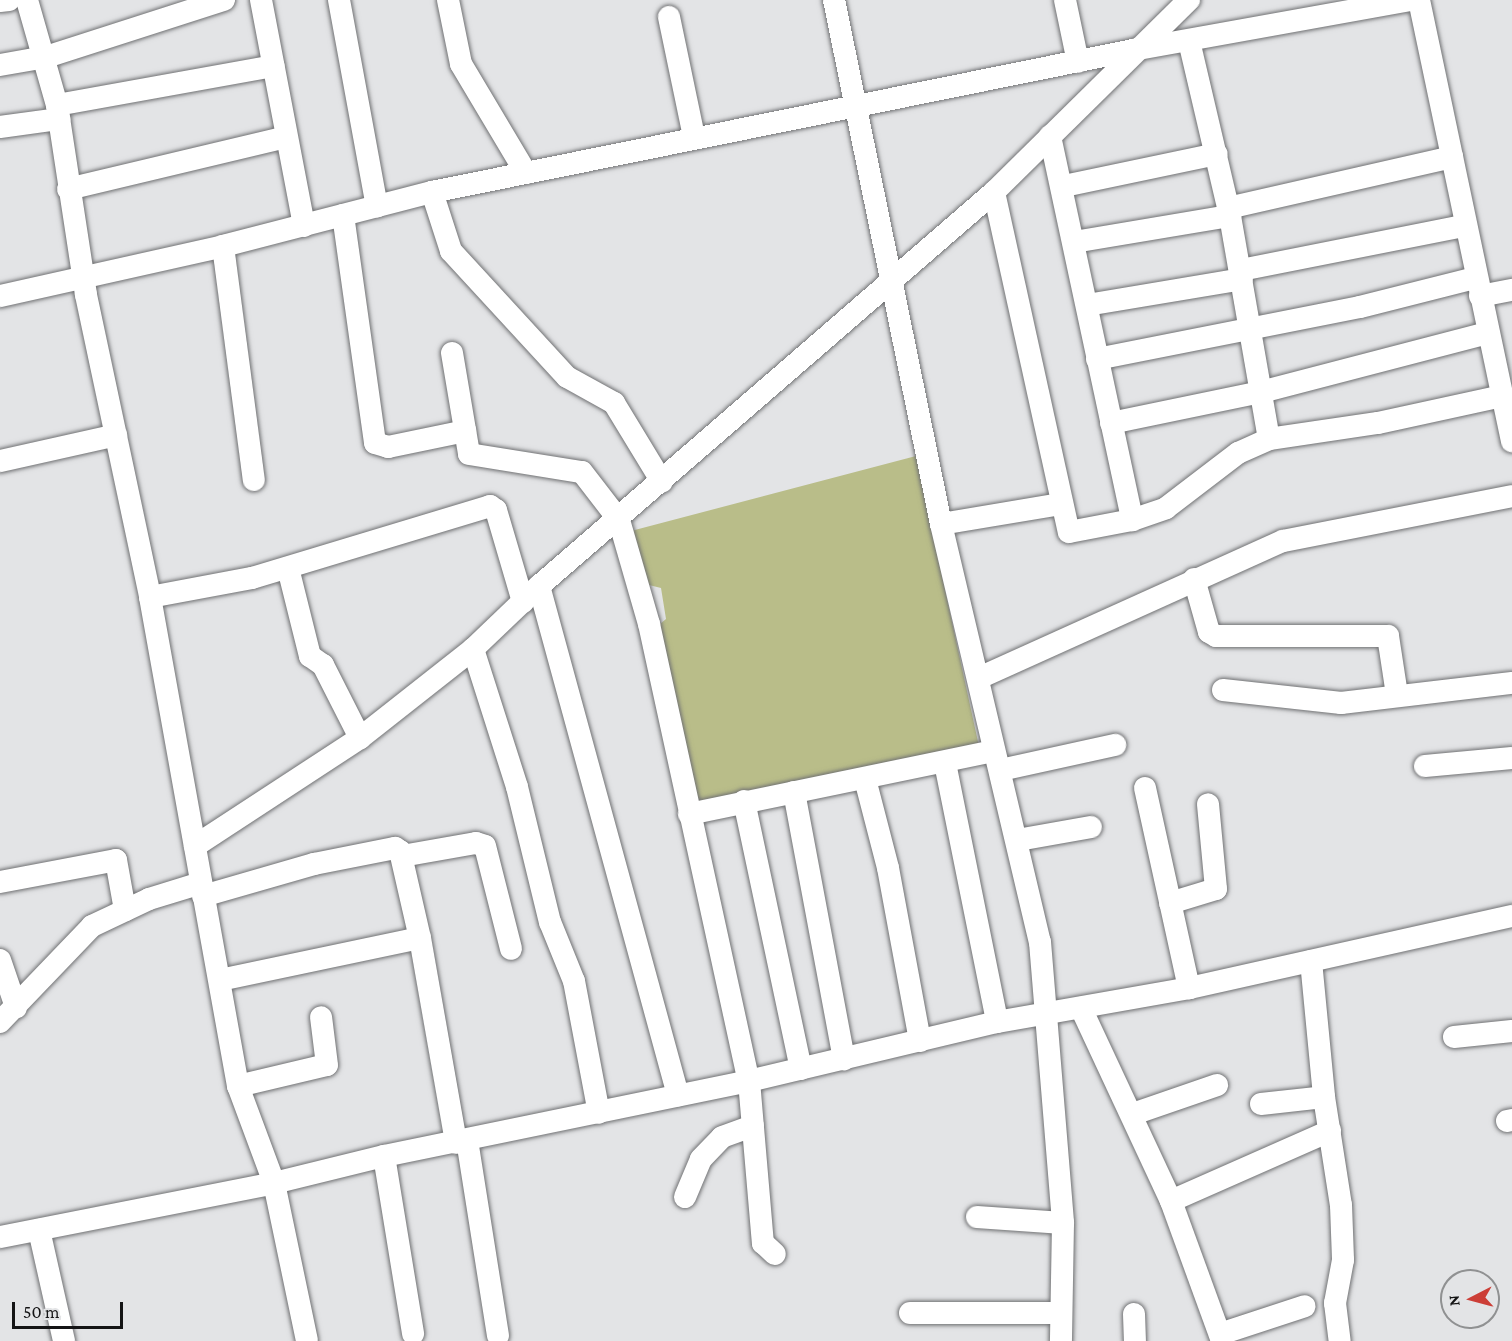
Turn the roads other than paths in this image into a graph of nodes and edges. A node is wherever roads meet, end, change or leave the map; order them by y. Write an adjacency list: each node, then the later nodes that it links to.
1 (9, 0): 12 (street)
2 (27, 0): 16 (street)
3 (224, 0): 16 (street)
4 (261, 0): 19 (street)
5 (339, 0): 33 (street)
6 (448, 0): 28 (street)
7 (834, 0): 20 (street)
8 (1065, 0): 17 (street)
9 (1189, 0): 15 (street)
10 (1410, 0): 14 (street)
11 (1419, 0): 27 (street)
12 (0, 1)
13 (669, 17): 25 (street)
14 (1189, 41): 15 (street); 26 (street)
15 (1138, 49): 17 (street); 23 (street)
16 (46, 57): 18 (street); 21 (street)
17 (1078, 62): 20 (street)
18 (0, 65)
19 (274, 66): 21 (street); 24 (street)
20 (856, 107): 25 (street); 42 (street)
21 (58, 112): 22 (street); 30 (street)
22 (0, 127)
23 (1050, 136): 29 (street); 32 (street)
24 (286, 137): 30 (street); 36 (street)
25 (694, 137): 28 (street)
26 (1216, 154): 29 (street); 34 (street)
27 (1452, 157): 34 (street); 37 (street)
28 (526, 173): 31 (street)
29 (1064, 186): 38 (street)
30 (68, 189): 41 (street)
31 (432, 192): 33 (street); 60 (street)
32 (994, 192): 42 (street); 62 (street)
33 (377, 207): 35 (street)
34 (1229, 212): 38 (street); 40 (street)
35 (343, 216): 36 (street); 54 (street)
36 (304, 225): 39 (street)
37 (1464, 226): 40 (street); 43 (street)
38 (1074, 242): 46 (street)
39 (223, 246): 41 (street); 59 (street)
40 (1241, 274): 46 (street); 47 (street)
41 (83, 275): 45 (street); 55 (street)
42 (893, 277): 60 (street); 65 (street)
43 (1478, 287): 44 (street); 47 (street); 48 (street)
44 (1512, 290)
45 (0, 296)
46 (1087, 305): 50 (street)
47 (1251, 329): 50 (street); 51 (street)
48 (1497, 346): 51 (street); 52 (street)
49 (452, 353): 54 (street)
50 (1097, 359): 53 (street)
51 (1261, 392): 53 (street); 56 (street)
52 (1507, 408): 56 (street); 57 (street)
53 (1111, 423): 64 (street)
54 (465, 431): 63 (street)
55 (116, 435): 58 (street); 69 (street)
56 (1269, 439): 64 (street)
57 (1512, 441)
58 (0, 461)
59 (254, 480)
60 (662, 482): 63 (street)
61 (1512, 496): 67 (street)
62 (1061, 504): 64 (street); 65 (street)
63 (619, 520): 68 (street); 87 (street)
64 (1132, 520)
65 (942, 524): 72 (street)
66 (288, 568): 69 (street); 70 (street); 76 (street)
67 (1194, 579): 72 (street); 75 (street)
68 (539, 586): 70 (street); 116 (street)
69 (150, 597): 90 (street)
70 (523, 602): 71 (street)
71 (473, 649): 76 (street); 119 (street)
72 (979, 678): 79 (street)
73 (1512, 683): 75 (street)
74 (1223, 690): 75 (street)
75 (1397, 695)
76 (360, 738): 90 (street)
77 (1115, 745): 79 (street)
78 (1512, 758): 81 (street)
79 (997, 761): 80 (street); 89 (street)
80 (945, 763): 82 (street); 107 (street)
81 (1425, 766)
82 (865, 779): 84 (street); 110 (street)
83 (1145, 788): 94 (street)
84 (794, 792): 85 (street); 111 (street)
85 (744, 801): 87 (street); 112 (street)
86 (1208, 804): 94 (street)
87 (689, 814): 113 (street)
88 (1091, 827): 89 (street)
89 (1018, 840): 105 (street)
90 (195, 846): 93 (street)
91 (402, 856): 93 (street); 97 (street); 98 (street)
92 (0, 882): 95 (street)
93 (202, 889): 95 (street); 101 (street)
94 (1170, 903): 102 (street)
95 (125, 910): 104 (street)
96 (1512, 916): 100 (street)
97 (420, 938): 101 (street); 123 (street)
98 (511, 948)
99 (0, 960): 104 (street)
100 (1311, 961): 102 (street); 117 (street)
101 (220, 980): 115 (street)
102 (1189, 988): 103 (street)
103 (1081, 1008): 105 (street); 120 (street)
104 (8, 1015)
105 (1048, 1015): 107 (street); 129 (street)
106 (321, 1017): 115 (street)
107 (997, 1022): 110 (street)
108 (1512, 1031): 109 (street)
109 (1454, 1037)
110 (920, 1041): 111 (street)
111 (844, 1059): 112 (street)
112 (801, 1069): 113 (street)
113 (749, 1081): 116 (street); 121 (street)
114 (1217, 1085): 120 (street)
115 (238, 1086): 125 (street)
116 (678, 1095): 119 (street)
117 (1324, 1097): 118 (street); 122 (street)
118 (1261, 1104)
119 (599, 1113): 123 (street)
120 (1133, 1114): 127 (street)
121 (753, 1126): 126 (street); 132 (street)
122 (1330, 1131): 127 (street); 144 (street)
123 (461, 1141): 124 (street); 138 (street)
124 (384, 1156): 125 (street); 137 (street)
125 (274, 1183): 130 (street); 141 (street)
126 (685, 1197)
127 (1171, 1202): 139 (street)
128 (977, 1217): 129 (street)
129 (1063, 1223): 135 (street)
130 (39, 1230): 131 (street); 140 (street)
131 (0, 1237)
132 (775, 1254)
133 (1305, 1306): 139 (street)
134 (910, 1313): 135 (street)
135 (1061, 1313): 142 (street)
136 (1134, 1314): 143 (street)
137 (413, 1334)
138 (498, 1336)
139 (1221, 1338)
140 (64, 1341)
141 (307, 1341)
142 (1061, 1341)
143 (1136, 1341)
144 (1340, 1341)

